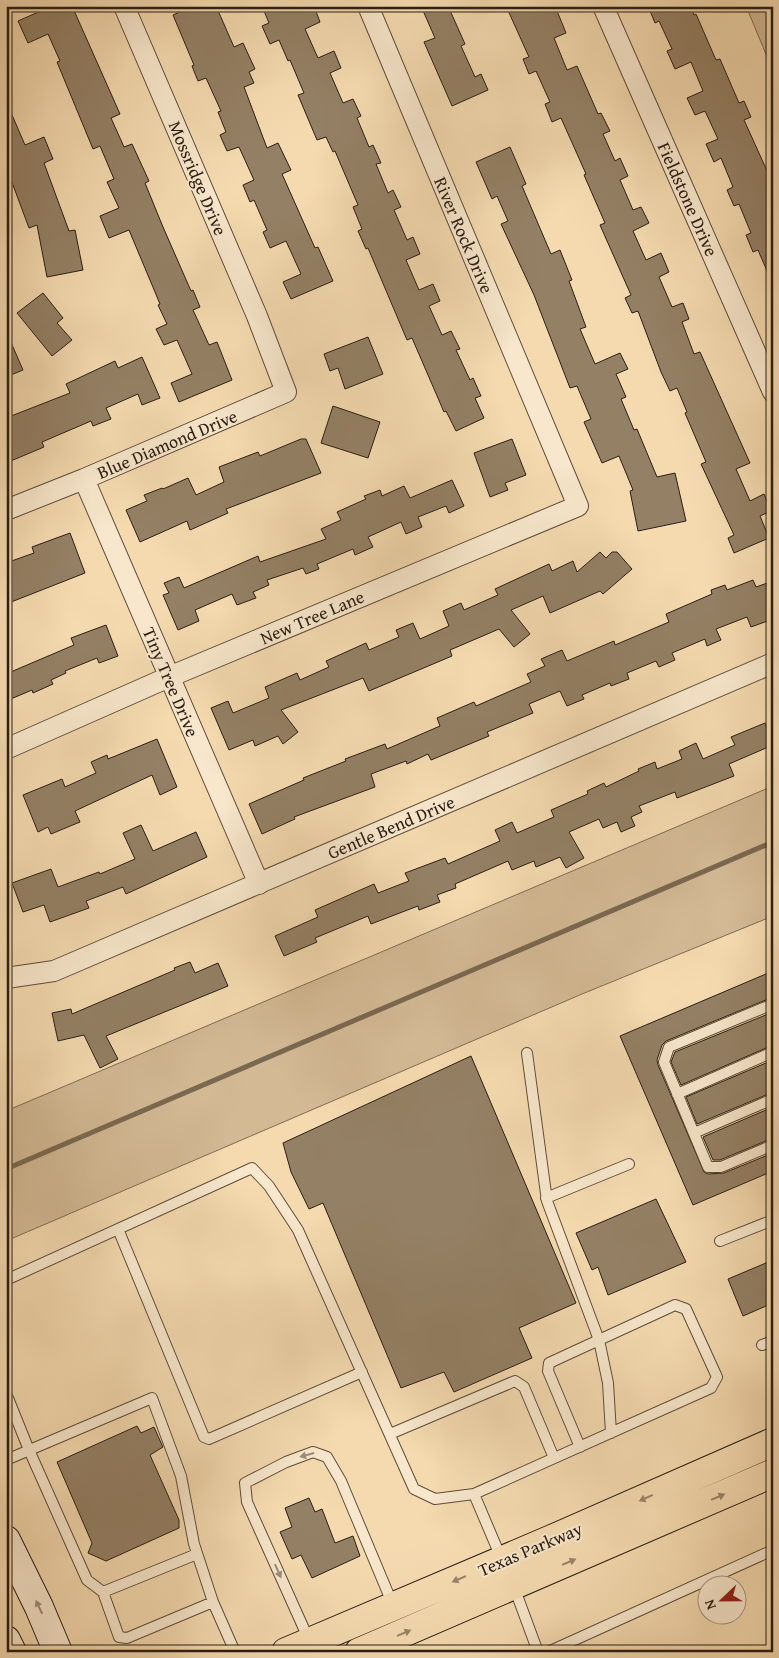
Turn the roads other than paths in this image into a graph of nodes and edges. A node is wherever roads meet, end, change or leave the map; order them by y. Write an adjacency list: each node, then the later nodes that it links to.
1 (124, 6): 4 (street, Mossridge Drive)
2 (368, 6): 6 (street, River Rock Drive)
3 (603, 6): 5 (street, Fieldstone Drive)
4 (270, 351): 7 (street, Blue Diamond Drive)
5 (773, 392)
6 (560, 464): 10 (street, New Tree Lane)
7 (84, 479): 8 (street, Blue Diamond Drive); 10 (street, Tiny Tree Drive)
8 (6, 510)
9 (773, 663): 12 (street, Gentle Bend Drive)
10 (169, 677): 11 (street, New Tree Lane); 12 (street, Tiny Tree Drive)
11 (6, 749)
12 (258, 884): 13 (street, Gentle Bend Drive)
13 (6, 978)
14 (773, 1004): 17 (lane)
15 (773, 1052): 17 (lane)
16 (526, 1053): 22 (lane)
17 (677, 1094): 19 (lane)
18 (773, 1099): 19 (lane)
19 (694, 1133): 20 (lane)
20 (773, 1145)
21 (629, 1164): 22 (lane)
22 (546, 1198): 27 (lane)
23 (773, 1220): 25 (lane)
24 (118, 1229): 26 (lane); 30 (lane); 30 (lane)
25 (720, 1241)
26 (6, 1280)
27 (598, 1340): 32 (lane); 32 (lane); 35 (lane)
28 (773, 1341): 29 (lane)
29 (762, 1345)
30 (362, 1372): 33 (lane)
31 (6, 1393): 36 (lane)
32 (610, 1433): 35 (lane)
33 (390, 1434): 37 (lane); 40 (lane)
34 (773, 1442): 41 (main road, Texas Parkway, one-way to 41)
35 (580, 1447): 37 (lane)
36 (29, 1450): 38 (lane); 44 (lane); 47 (lane)
37 (554, 1458): 40 (lane)
38 (6, 1460)
39 (773, 1473): 46 (main road, Texas Parkway, one-way to 39)
40 (474, 1494): 45 (lane)
41 (552, 1539): 45 (main road, Texas Parkway); 46 (main road)
42 (6, 1540): 53 (main road, one-way to 42)
43 (773, 1550): 57 (lane)
44 (198, 1554): 47 (lane); 48 (lane)
45 (502, 1561): 49 (main road, Texas Parkway, one-way to 49)
46 (513, 1586): 55 (main road, Texas Parkway, one-way to 46); 56 (lane)
47 (103, 1592): 48 (lane)
48 (213, 1602): 54 (lane)
49 (393, 1606): 51 (main road, Texas Parkway); 51 (lane, one-way to 51)
50 (6, 1640): 52 (main road)
51 (298, 1647)
52 (12, 1652)
53 (58, 1652)
54 (235, 1652)
55 (359, 1652)
56 (538, 1652)
57 (548, 1652)

